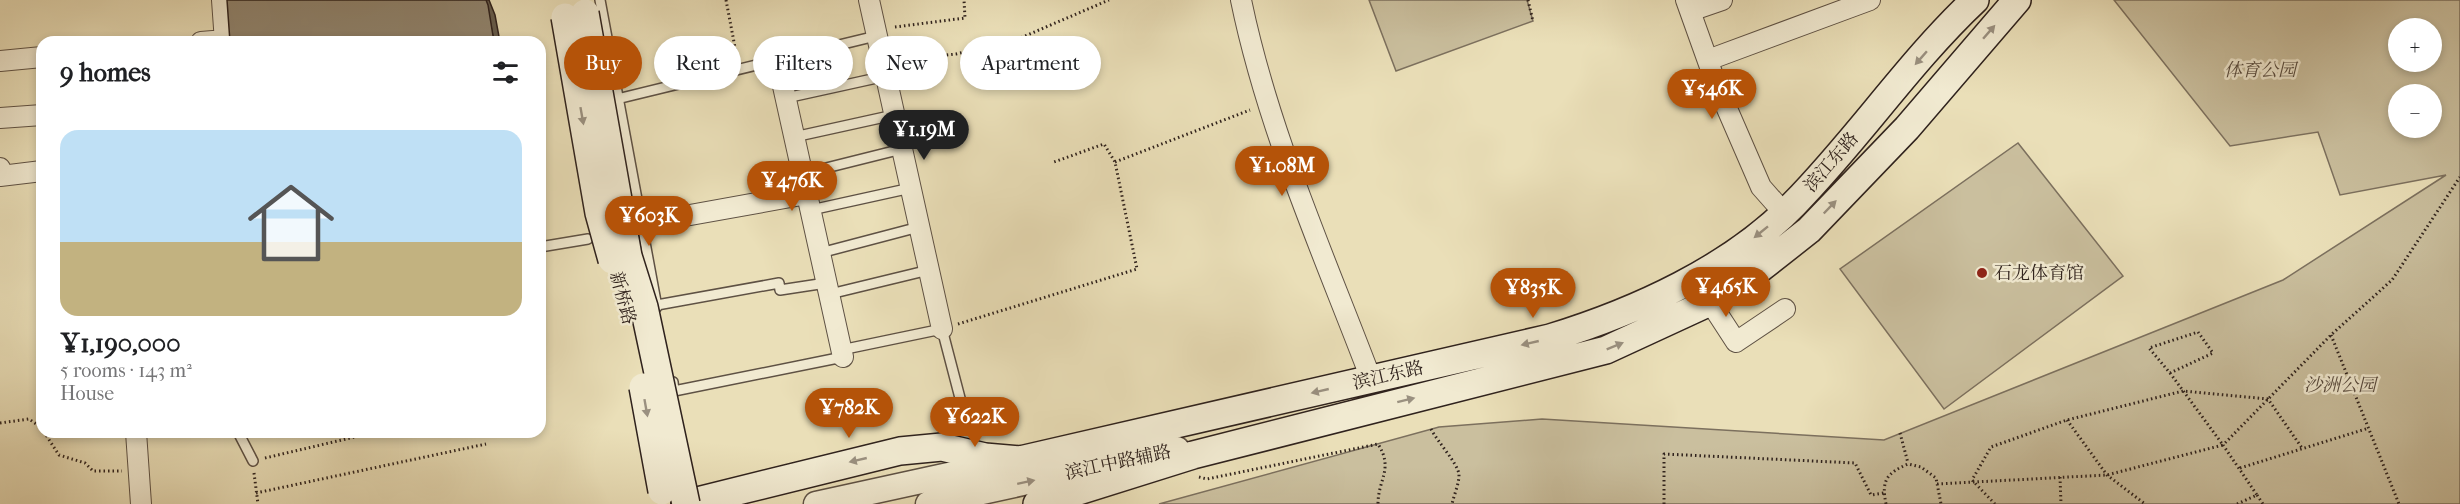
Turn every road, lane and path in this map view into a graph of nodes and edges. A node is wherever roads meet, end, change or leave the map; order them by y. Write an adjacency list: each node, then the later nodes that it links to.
1 (222, 0): 16 (street)
2 (726, 0): 17 (path)
3 (869, 0): 15 (street)
4 (963, 0): 15 (path)
5 (1109, 0): 20 (path)
6 (1241, 0): 30 (street)
7 (1528, 0): 14 (path)
8 (1722, 0): 11 (street)
9 (1870, 0): 22 (street)
10 (2017, 0): 53 (main road, 滨江东路, one-way to 10)
11 (1688, 5): 22 (street)
12 (1968, 5): 45 (main road, 滨江东路, one-way to 45)
13 (579, 6): 29 (lane); 93 (main road, 新桥路, bridge)
14 (1533, 21)
15 (876, 33): 18 (street); 19 (lane)
16 (225, 36)
17 (733, 36)
18 (877, 36)
19 (853, 39)
20 (948, 56)
21 (36, 58): 23 (street)
22 (1708, 60): 45 (street)
23 (0, 61)
24 (865, 75): 28 (lane)
25 (654, 90): 29 (lane)
26 (784, 90): 28 (street)
27 (889, 90): 32 (street)
28 (786, 98): 34 (street)
29 (617, 99): 46 (lane)
30 (1269, 103): 37 (path); 62 (street)
31 (36, 115): 33 (street)
32 (894, 115): 34 (lane); 35 (street)
33 (0, 118)
34 (794, 137): 40 (street)
35 (902, 149): 40 (lane); 43 (street)
36 (1054, 162): 37 (path)
37 (1115, 162): 57 (path)
38 (0, 168): 41 (street)
39 (36, 172): 41 (street)
40 (802, 174): 44 (street)
41 (0, 176)
42 (2460, 177): 58 (path)
43 (910, 188): 44 (lane); 47 (street)
44 (809, 202): 46 (street); 50 (street)
45 (1784, 213): 62 (main road, 滨江东路, one-way to 62)
46 (640, 224): 54 (lane)
47 (919, 226): 50 (lane); 51 (street)
48 (588, 239): 49 (lane)
49 (546, 246)
50 (820, 253): 52 (street)
51 (929, 270): 52 (lane); 57 (street)
52 (828, 288): 54 (lane); 59 (street)
53 (1710, 302): 55 (street); 69 (main road, 滨江东路, one-way to 53)
54 (657, 305): 56 (lane)
55 (1785, 309)
56 (659, 316)
57 (942, 328): 59 (lane); 66 (lane)
58 (2331, 335): 64 (path); 70 (path)
59 (842, 354): 60 (lane)
60 (670, 369)
61 (2170, 374): 61 (path); 63 (path)
62 (1371, 379): 80 (main road, 滨江东路, one-way to 80)
63 (2183, 391): 64 (path); 65 (path); 78 (path)
64 (2268, 399): 78 (path); 79 (path)
65 (2067, 420): 86 (path); 88 (path)
66 (966, 421)
67 (0, 423): 68 (path)
68 (36, 424)
69 (1308, 424): 97 (street, 滨江中路辅路, one-way to 69); 98 (main road, 滨江东路)
70 (2369, 428): 79 (path); 109 (path)
71 (1431, 429): 100 (path)
72 (1899, 433): 82 (path)
73 (48, 438): 84 (path)
74 (136, 438): 84 (street)
75 (241, 438): 81 (lane)
76 (351, 438): 81 (path)
77 (486, 444): 90 (path)
78 (2223, 445): 83 (path); 86 (path)
79 (2302, 448): 83 (path)
80 (1020, 460): 93 (main road, 滨江东路, one-way to 93); 96 (street)
81 (253, 461): 90 (path)
82 (1908, 464): 89 (path); 91 (path)
83 (2240, 468): 92 (path)
84 (139, 472): 94 (street)
85 (1194, 476): 99 (path)
86 (2107, 476): 87 (path); 106 (path)
87 (2060, 477): 88 (path); 105 (path)
88 (1972, 480): 89 (path); 104 (path)
89 (1937, 483): 103 (path)
90 (256, 493): 95 (path)
91 (1884, 493): 101 (path); 102 (path)
92 (2257, 495): 107 (path); 108 (path)
93 (676, 498)
94 (141, 504)
95 (258, 504)
96 (816, 504)
97 (928, 504)
98 (1037, 504)
99 (1378, 504)
100 (1452, 504)
101 (1664, 504)
102 (1886, 504)
103 (1941, 504)
104 (1995, 504)
105 (2061, 504)
106 (2144, 504)
107 (2237, 504)
108 (2263, 504)
109 (2399, 504)

